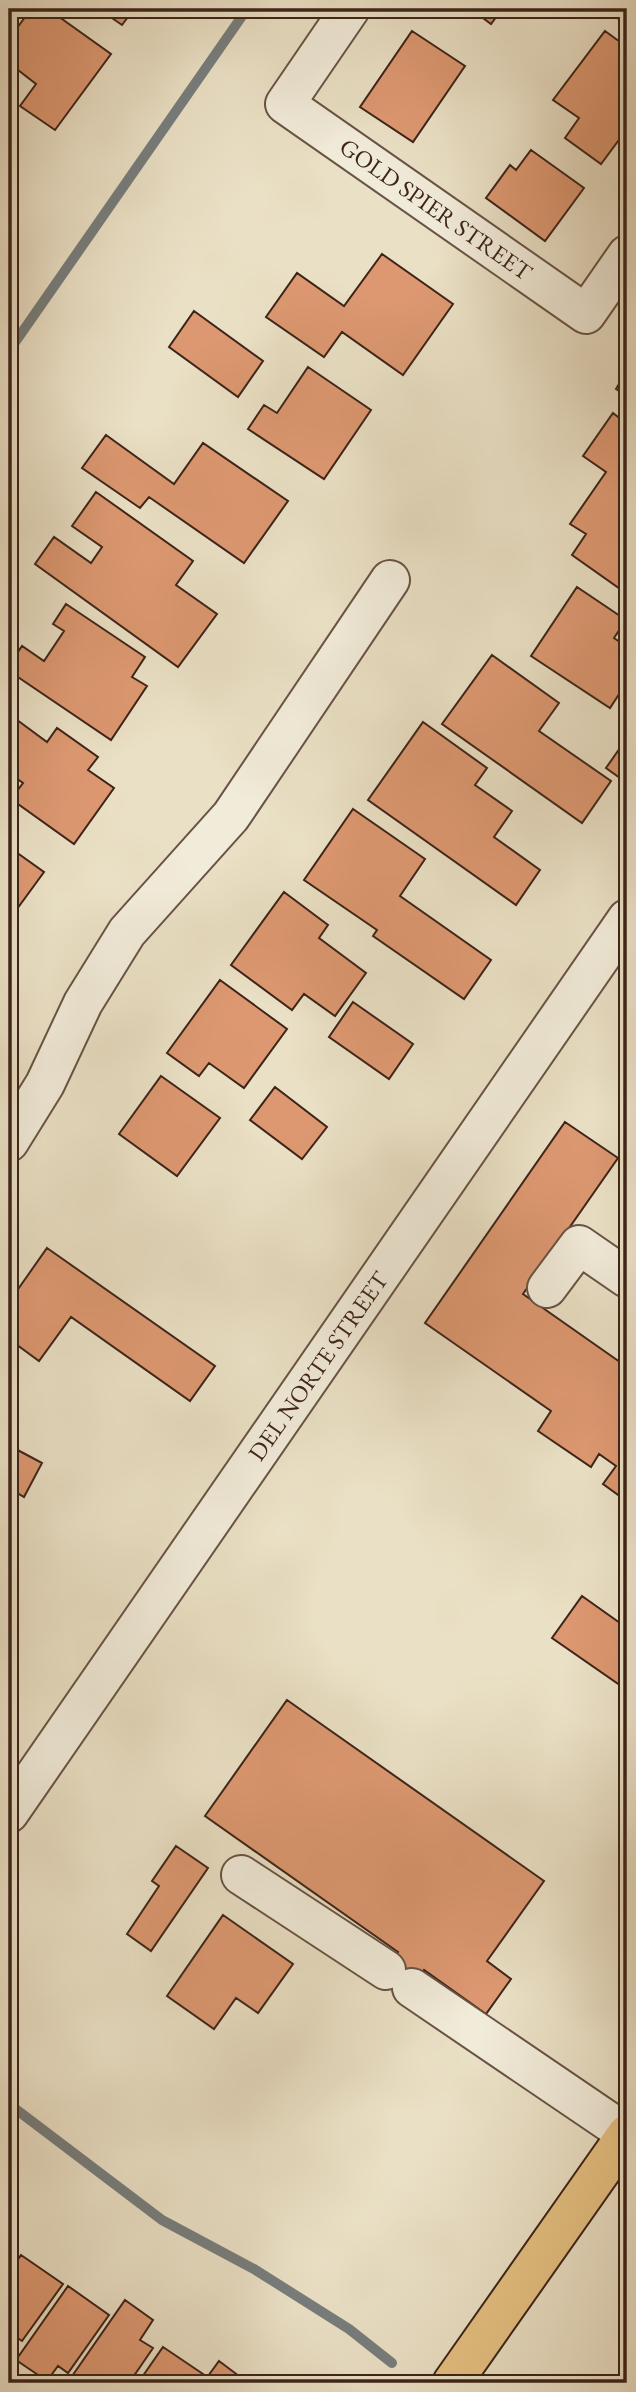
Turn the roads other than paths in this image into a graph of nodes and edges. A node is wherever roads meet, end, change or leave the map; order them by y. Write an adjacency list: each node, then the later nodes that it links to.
1 (350, 9): 2 (street, GOLD SPIER STREET)
2 (627, 255)
3 (390, 580): 5 (street)
4 (627, 919): 8 (street, DEL NORTE STREET)
5 (9, 1142)
6 (627, 1278): 7 (street)
7 (547, 1288)
8 (9, 1813)
9 (241, 1875): 10 (street)
10 (627, 2134): 11 (main road)
11 (452, 2383)

